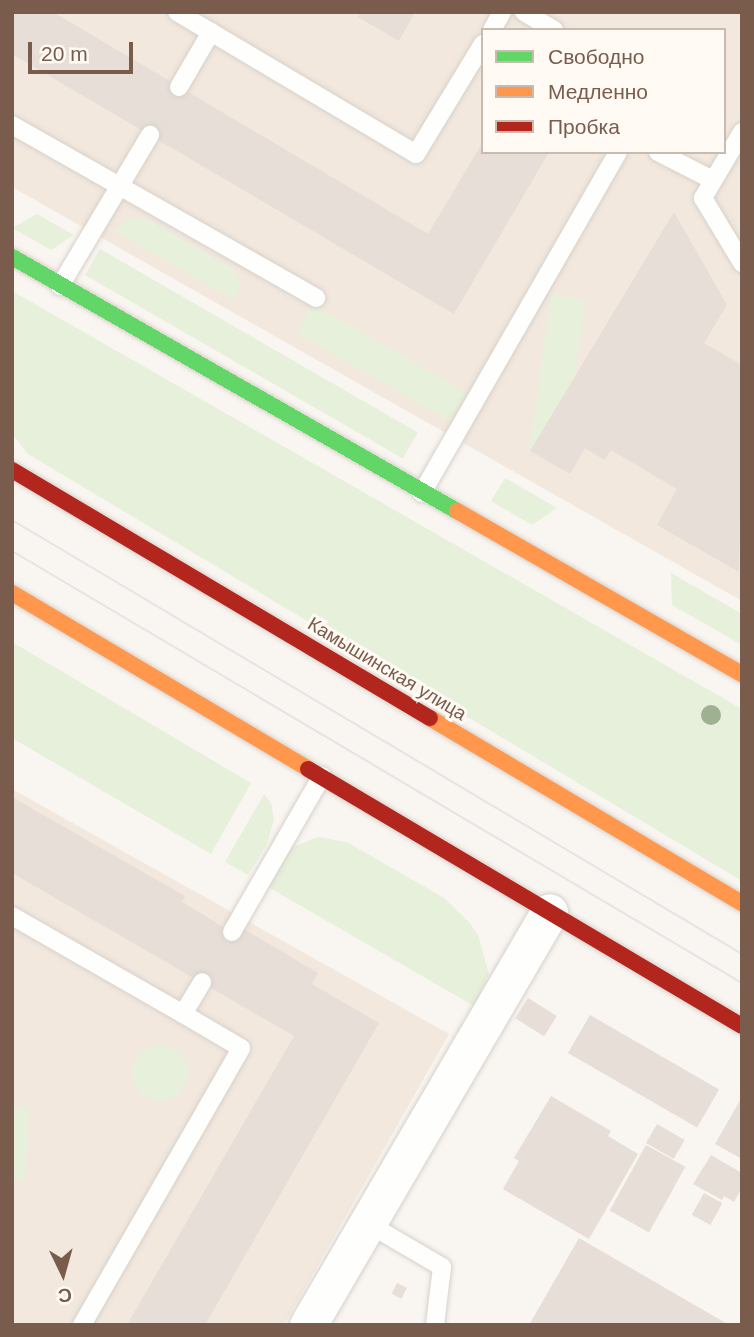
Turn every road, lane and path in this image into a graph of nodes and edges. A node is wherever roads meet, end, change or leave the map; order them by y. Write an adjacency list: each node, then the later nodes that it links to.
1 (177, 12): 6 (lane)
2 (502, 12): 4 (lane)
3 (524, 12): 5 (lane)
4 (493, 28)
5 (551, 28)
6 (211, 33): 7 (lane); 8 (lane)
7 (481, 47)
8 (179, 87)
9 (12, 125): 15 (lane)
10 (742, 132): 14 (lane)
11 (150, 135): 15 (lane)
12 (617, 154): 21 (lane)
13 (662, 154): 14 (lane)
14 (713, 180): 17 (lane)
15 (119, 187): 18 (lane); 19 (lane)
16 (12, 257): 18 (main road)
17 (742, 263)
18 (60, 286): 21 (main road)
19 (316, 298)
20 (12, 470): 25 (main road, Камышинская улица)
21 (422, 493): 23 (main road)
22 (12, 593): 24 (main road)
23 (742, 674)
24 (322, 776): 26 (main road); 28 (lane)
25 (742, 904)
26 (549, 912): 31 (main road); 32 (street)
27 (12, 916): 30 (lane)
28 (232, 932)
29 (202, 982): 30 (lane)
30 (183, 1014): 33 (lane)
31 (742, 1026)
32 (367, 1223): 34 (street); 35 (lane)
33 (82, 1325)
34 (308, 1325)
35 (435, 1325)

